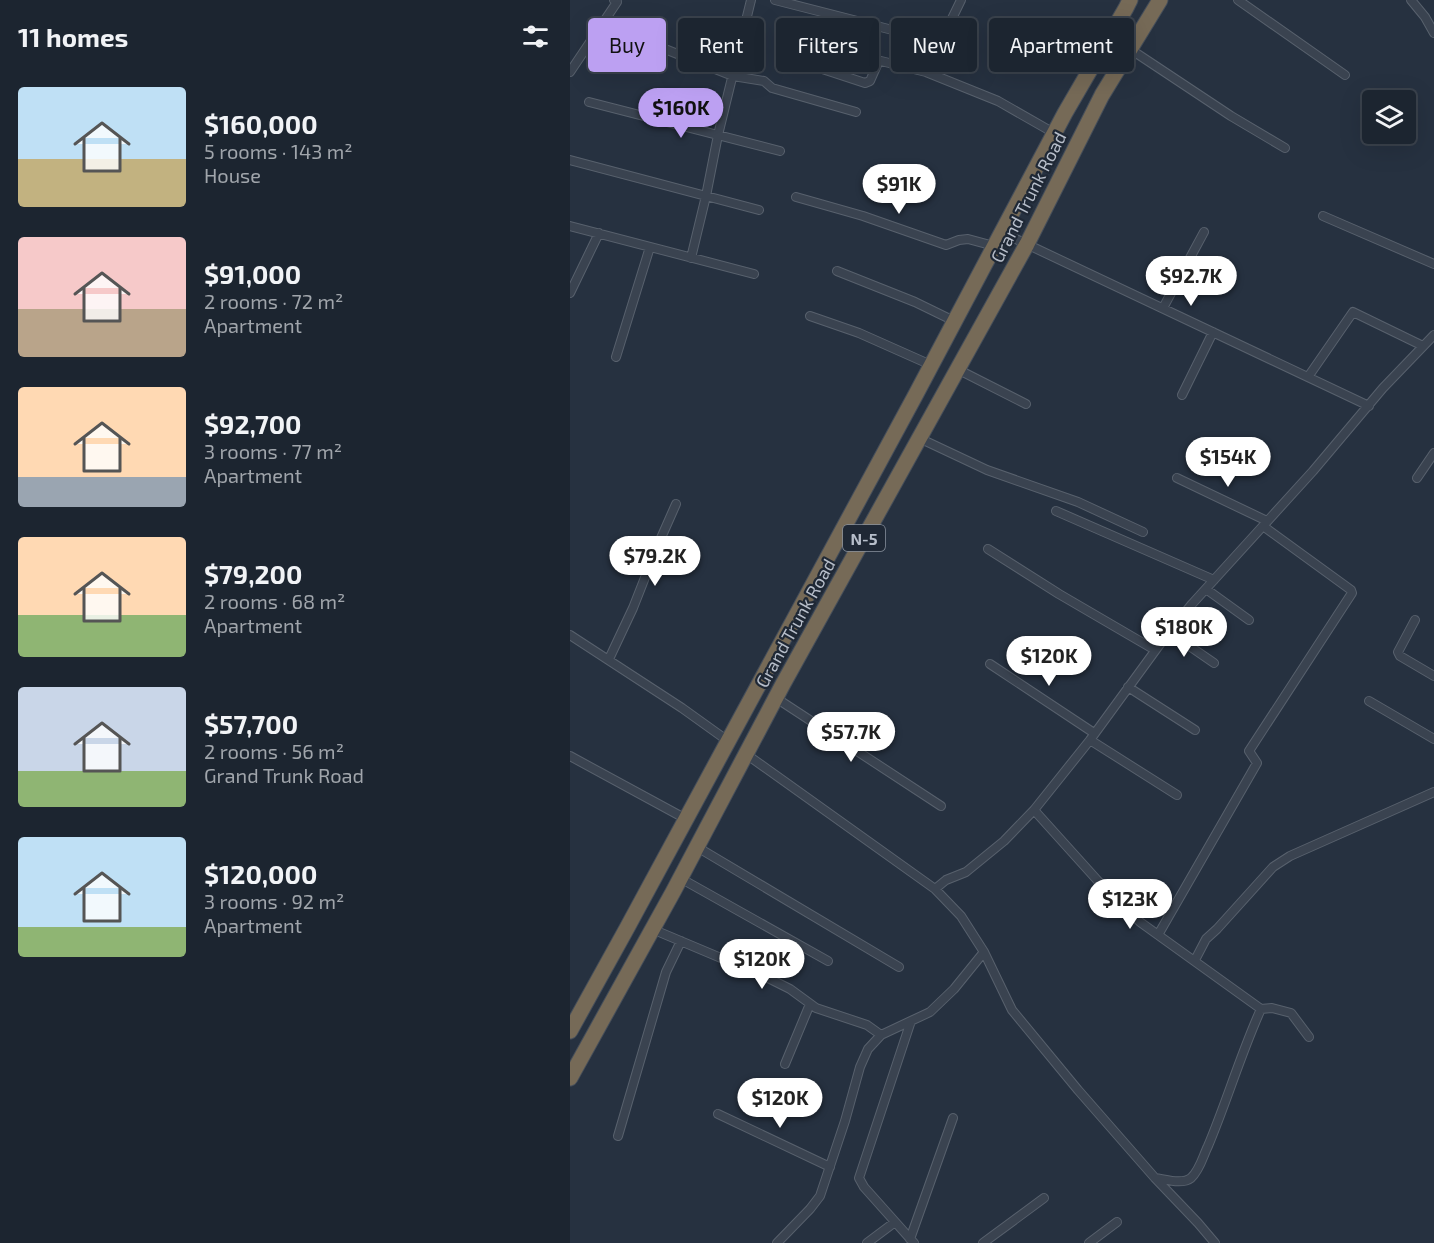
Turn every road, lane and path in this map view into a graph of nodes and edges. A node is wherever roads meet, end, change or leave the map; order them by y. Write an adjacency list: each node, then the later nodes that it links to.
1 (751, 0): 21 (street)
2 (775, 0): 10 (street)
3 (961, 0): 9 (street)
4 (1130, 0): 24 (highway, Grand Trunk Road / N-5)
5 (1160, 0): 12 (highway, Grand Trunk Road / N-5)
6 (1238, 0): 20 (street)
7 (1412, 0): 11 (street)
8 (617, 1): 15 (street)
9 (952, 18)
10 (891, 30)
11 (1434, 33)
12 (1134, 42)
13 (666, 49): 21 (street)
14 (1134, 52): 26 (street)
15 (570, 72)
16 (832, 72): 17 (street)
17 (874, 72)
18 (926, 72): 24 (street)
19 (1116, 72): 37 (highway, Grand Trunk Road / N-5)
20 (1345, 75)
21 (733, 76): 23 (street); 25 (street)
22 (589, 102): 25 (street)
23 (856, 112)
24 (1054, 133): 34 (highway, Grand Trunk Road / N-5)
25 (718, 135): 27 (street); 29 (street)
26 (1285, 148)
27 (780, 151)
28 (570, 160): 29 (street)
29 (706, 196): 31 (street); 40 (street)
30 (796, 198): 38 (street)
31 (759, 210)
32 (1323, 216): 41 (street)
33 (570, 226): 36 (street)
34 (1002, 232): 37 (street); 38 (highway, Grand Trunk Road / N-5)
35 (1204, 232): 45 (street)
36 (599, 233): 39 (street); 44 (street)
37 (1027, 244): 45 (street); 53 (highway, Grand Trunk Road / N-5)
38 (994, 246): 47 (highway, Grand Trunk Road / N-5)
39 (650, 247): 40 (street); 51 (street)
40 (691, 258): 43 (street)
41 (1434, 264)
42 (837, 271): 47 (street)
43 (754, 274)
44 (570, 293)
45 (1163, 308): 48 (street)
46 (810, 316): 52 (street)
47 (954, 321): 52 (highway, Grand Trunk Road / N-5)
48 (1213, 332): 54 (street); 55 (street)
49 (1434, 335): 50 (street)
50 (1423, 346): 54 (street); 57 (street)
51 (616, 357)
52 (931, 365): 85 (highway, Grand Trunk Road / N-5)
53 (957, 369): 56 (street); 58 (highway, Grand Trunk Road / N-5)
54 (1308, 377): 57 (street)
55 (1182, 395)
56 (1026, 404)
57 (1369, 406): 64 (street)
58 (919, 438): 65 (street); 80 (highway, Grand Trunk Road / N-5)
59 (1434, 453): 61 (street)
60 (1177, 478): 64 (street)
61 (1417, 478)
62 (676, 504): 75 (street)
63 (1056, 511): 67 (street)
64 (1265, 524): 67 (street); 97 (street)
65 (1143, 532)
66 (988, 549): 74 (street)
67 (1214, 580): 68 (street)
68 (1206, 589): 70 (street); 72 (street)
69 (1063, 596): 74 (street)
70 (1249, 620)
71 (1415, 620): 78 (street)
72 (1169, 632): 74 (street); 76 (street)
73 (570, 635): 75 (street)
74 (1155, 650): 79 (street)
75 (609, 659): 85 (street)
76 (1214, 663)
77 (990, 664): 83 (street)
78 (1434, 676)
79 (1128, 687): 82 (street); 83 (street)
80 (776, 698): 86 (highway, Grand Trunk Road / N-5); 90 (street)
81 (1369, 701): 84 (street)
82 (1195, 730)
83 (1092, 736): 89 (street); 91 (street)
84 (1434, 740)
85 (728, 741): 92 (highway, Grand Trunk Road / N-5)
86 (746, 754): 93 (highway, Grand Trunk Road / N-5); 95 (street)
87 (570, 756): 92 (street)
88 (1434, 792): 100 (street)
89 (1177, 795)
90 (941, 806)
91 (1034, 810): 95 (street); 97 (street)
92 (686, 819): 105 (highway, Grand Trunk Road / N-5)
93 (697, 847): 94 (highway, Grand Trunk Road / N-5); 102 (street)
94 (680, 878): 96 (highway, Grand Trunk Road / N-5); 101 (street)
95 (935, 889): 99 (street)
96 (652, 929): 98 (street); 111 (highway, Grand Trunk Road / N-5)
97 (1158, 935): 100 (street)
98 (681, 942): 103 (street); 114 (street)
99 (984, 952): 106 (street); 116 (street)
100 (1195, 960): 104 (street)
101 (828, 961)
102 (899, 967)
103 (810, 1004): 108 (street); 110 (street)
104 (1261, 1009): 109 (street); 116 (street)
105 (575, 1011): 107 (highway, Grand Trunk Road / N-5)
106 (911, 1021): 108 (street); 118 (street)
107 (570, 1031)
108 (881, 1035): 115 (street)
109 (1309, 1037)
110 (785, 1064)
111 (570, 1078)
112 (718, 1114): 115 (street)
113 (953, 1118): 120 (street)
114 (618, 1136)
115 (830, 1167): 121 (street)
116 (1155, 1178): 125 (street)
117 (1044, 1198): 123 (street)
118 (895, 1222): 120 (street); 122 (street)
119 (1117, 1222): 124 (street)
120 (912, 1241)
121 (777, 1243)
122 (867, 1243)
123 (983, 1243)
124 (1089, 1243)
125 (1215, 1243)

